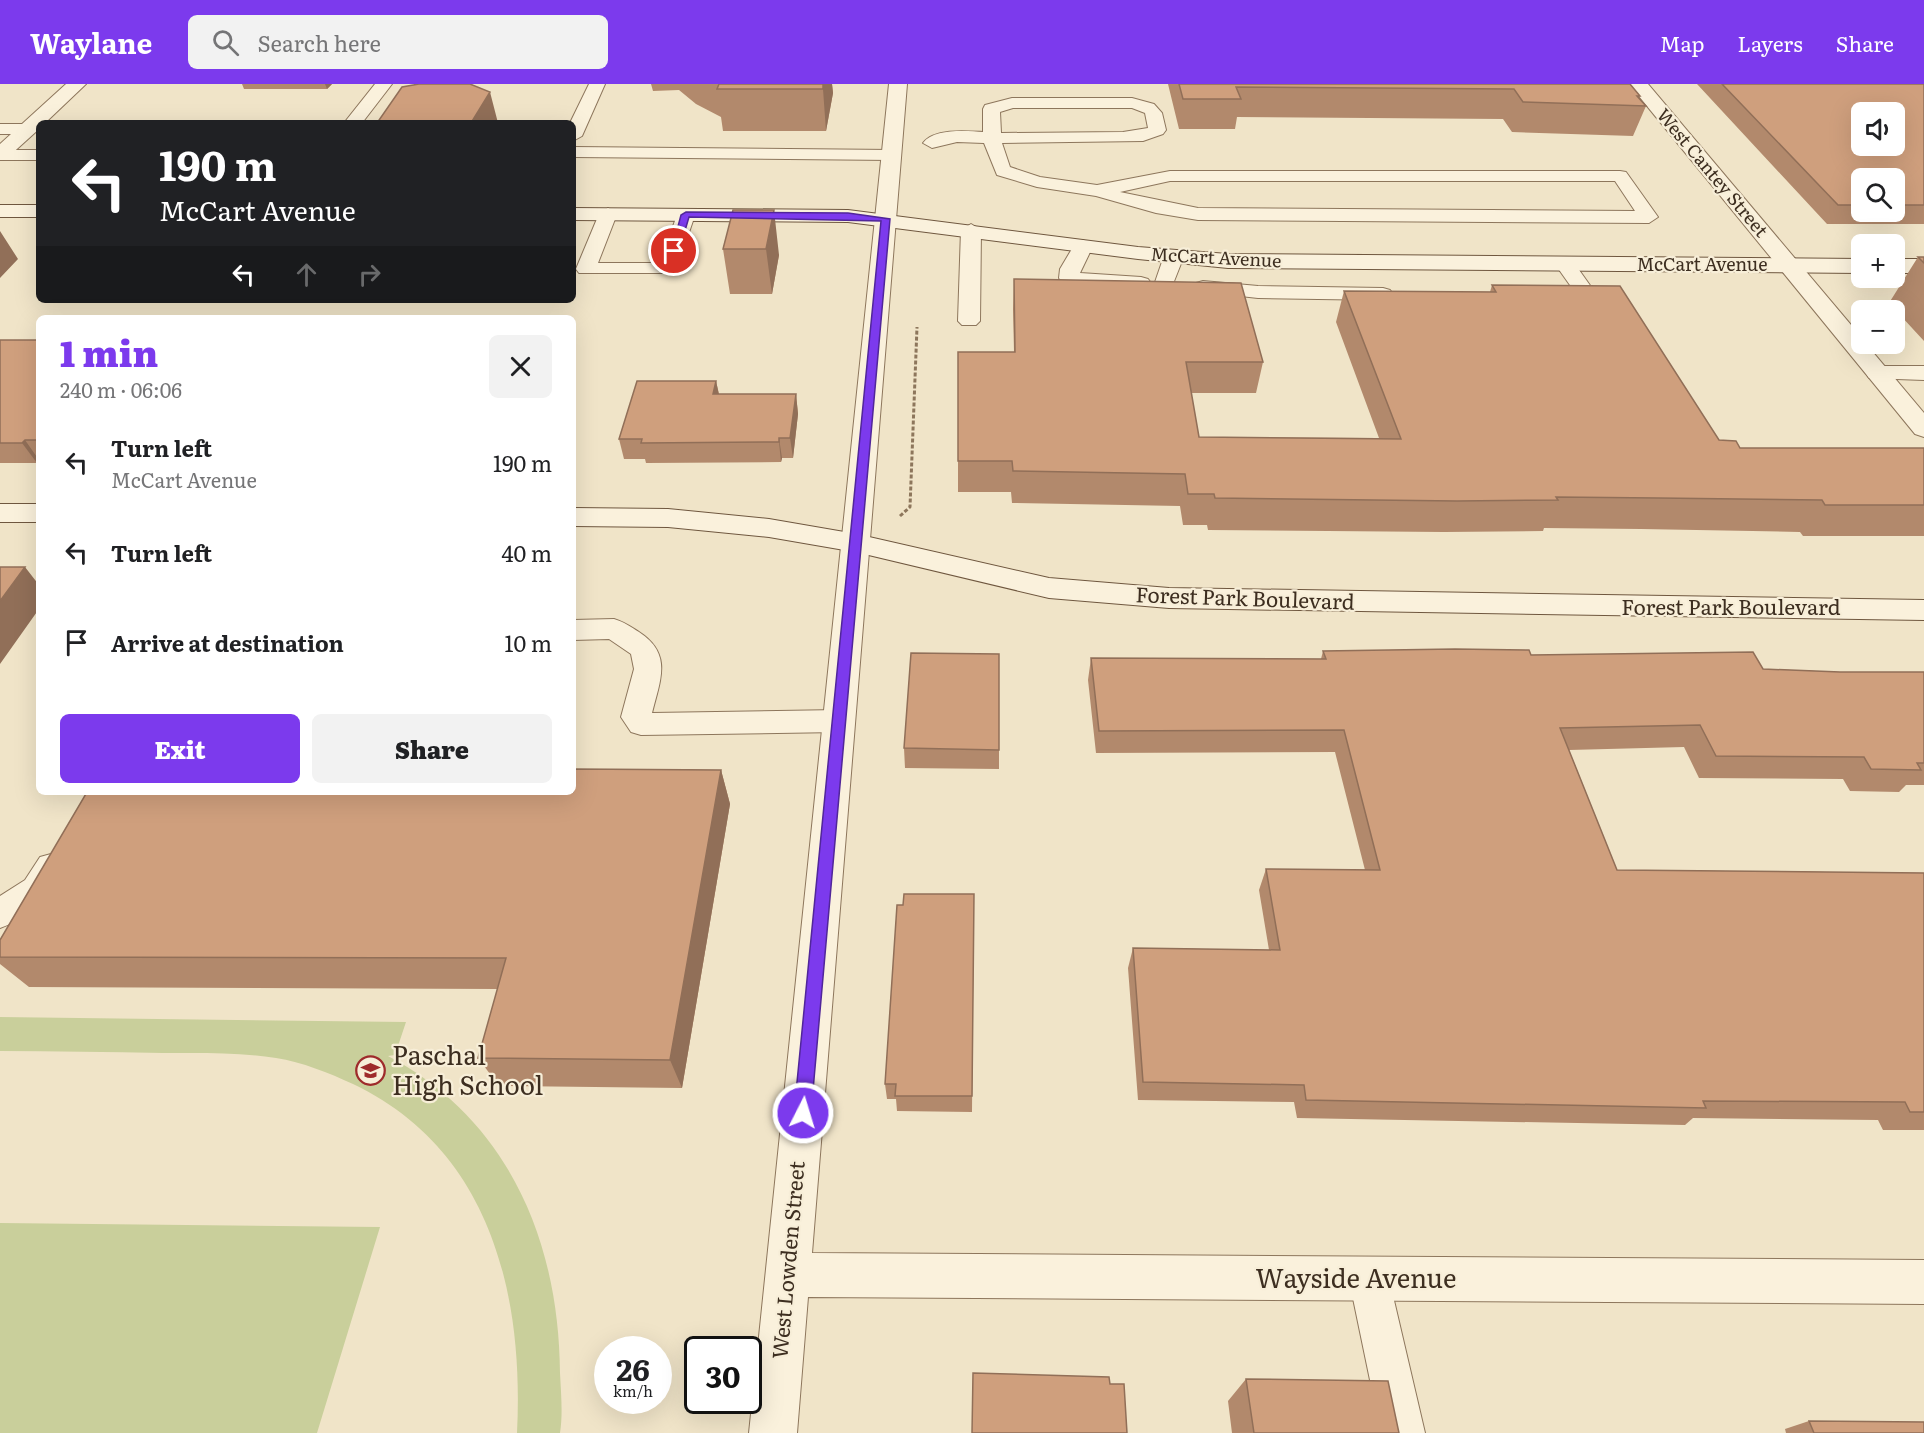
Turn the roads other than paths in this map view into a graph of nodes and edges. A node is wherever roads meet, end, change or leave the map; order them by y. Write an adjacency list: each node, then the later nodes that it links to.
1 (76, 84): 6 (street)
2 (384, 84): 7 (lane)
3 (597, 84): 11 (lane)
4 (898, 84): 13 (street, West Lowden Street)
5 (1638, 84): 30 (street, West Cantey Street)
6 (37, 120)
7 (355, 120)
8 (36, 121): 10 (street)
9 (0, 129): 10 (lane)
10 (27, 129): 15 (street)
11 (576, 129)
12 (993, 143): 12 (lane); 13 (lane); 17 (lane)
13 (908, 145): 14 (lane); 23 (street, West Lowden Street)
14 (576, 152)
15 (0, 154): 16 (lane)
16 (36, 155)
17 (1097, 191): 17 (lane)
18 (0, 211): 19 (street)
19 (36, 211)
20 (576, 214): 21 (street, McCart Avenue)
21 (608, 214): 22 (street, McCart Avenue); 22 (lane)
22 (686, 215): 23 (street, McCart Avenue)
23 (886, 219): 24 (street, McCart Avenue); 46 (street, West Lowden Street)
24 (971, 230): 25 (street, McCart Avenue); 39 (lane)
25 (1083, 246): 26 (street, McCart Avenue); 34 (lane)
26 (1174, 256): 27 (street, McCart Avenue); 34 (lane)
27 (1269, 262): 28 (street, McCart Avenue); 35 (lane)
28 (1326, 263): 29 (street, McCart Avenue); 36 (lane)
29 (1565, 264): 30 (street, McCart Avenue); 38 (lane)
30 (1788, 265): 31 (street, McCart Avenue); 40 (street, West Cantey Street)
31 (1851, 266)
32 (1905, 266): 33 (street)
33 (1924, 266)
34 (1164, 285): 35 (lane)
35 (1274, 292): 36 (lane)
36 (1337, 294): 37 (lane)
37 (1403, 295)
38 (1533, 295)
39 (969, 321)
40 (1877, 373): 41 (lane); 42 (street, West Cantey Street)
41 (1924, 373)
42 (1924, 429)
43 (0, 513): 44 (street)
44 (36, 513)
45 (576, 517): 46 (street, Forest Park Boulevard)
46 (856, 543): 47 (street, Forest Park Boulevard); 49 (street, West Lowden Street)
47 (1924, 610)
48 (576, 630): 49 (lane)
49 (839, 721): 52 (street, West Lowden Street)
50 (66, 841): 51 (lane)
51 (0, 914)
52 (788, 1275): 53 (street, Wayside Avenue); 55 (street, West Lowden Street)
53 (1369, 1279): 54 (street, Wayside Avenue); 56 (lane)
54 (1924, 1282)
55 (773, 1433)
56 (1403, 1433)

